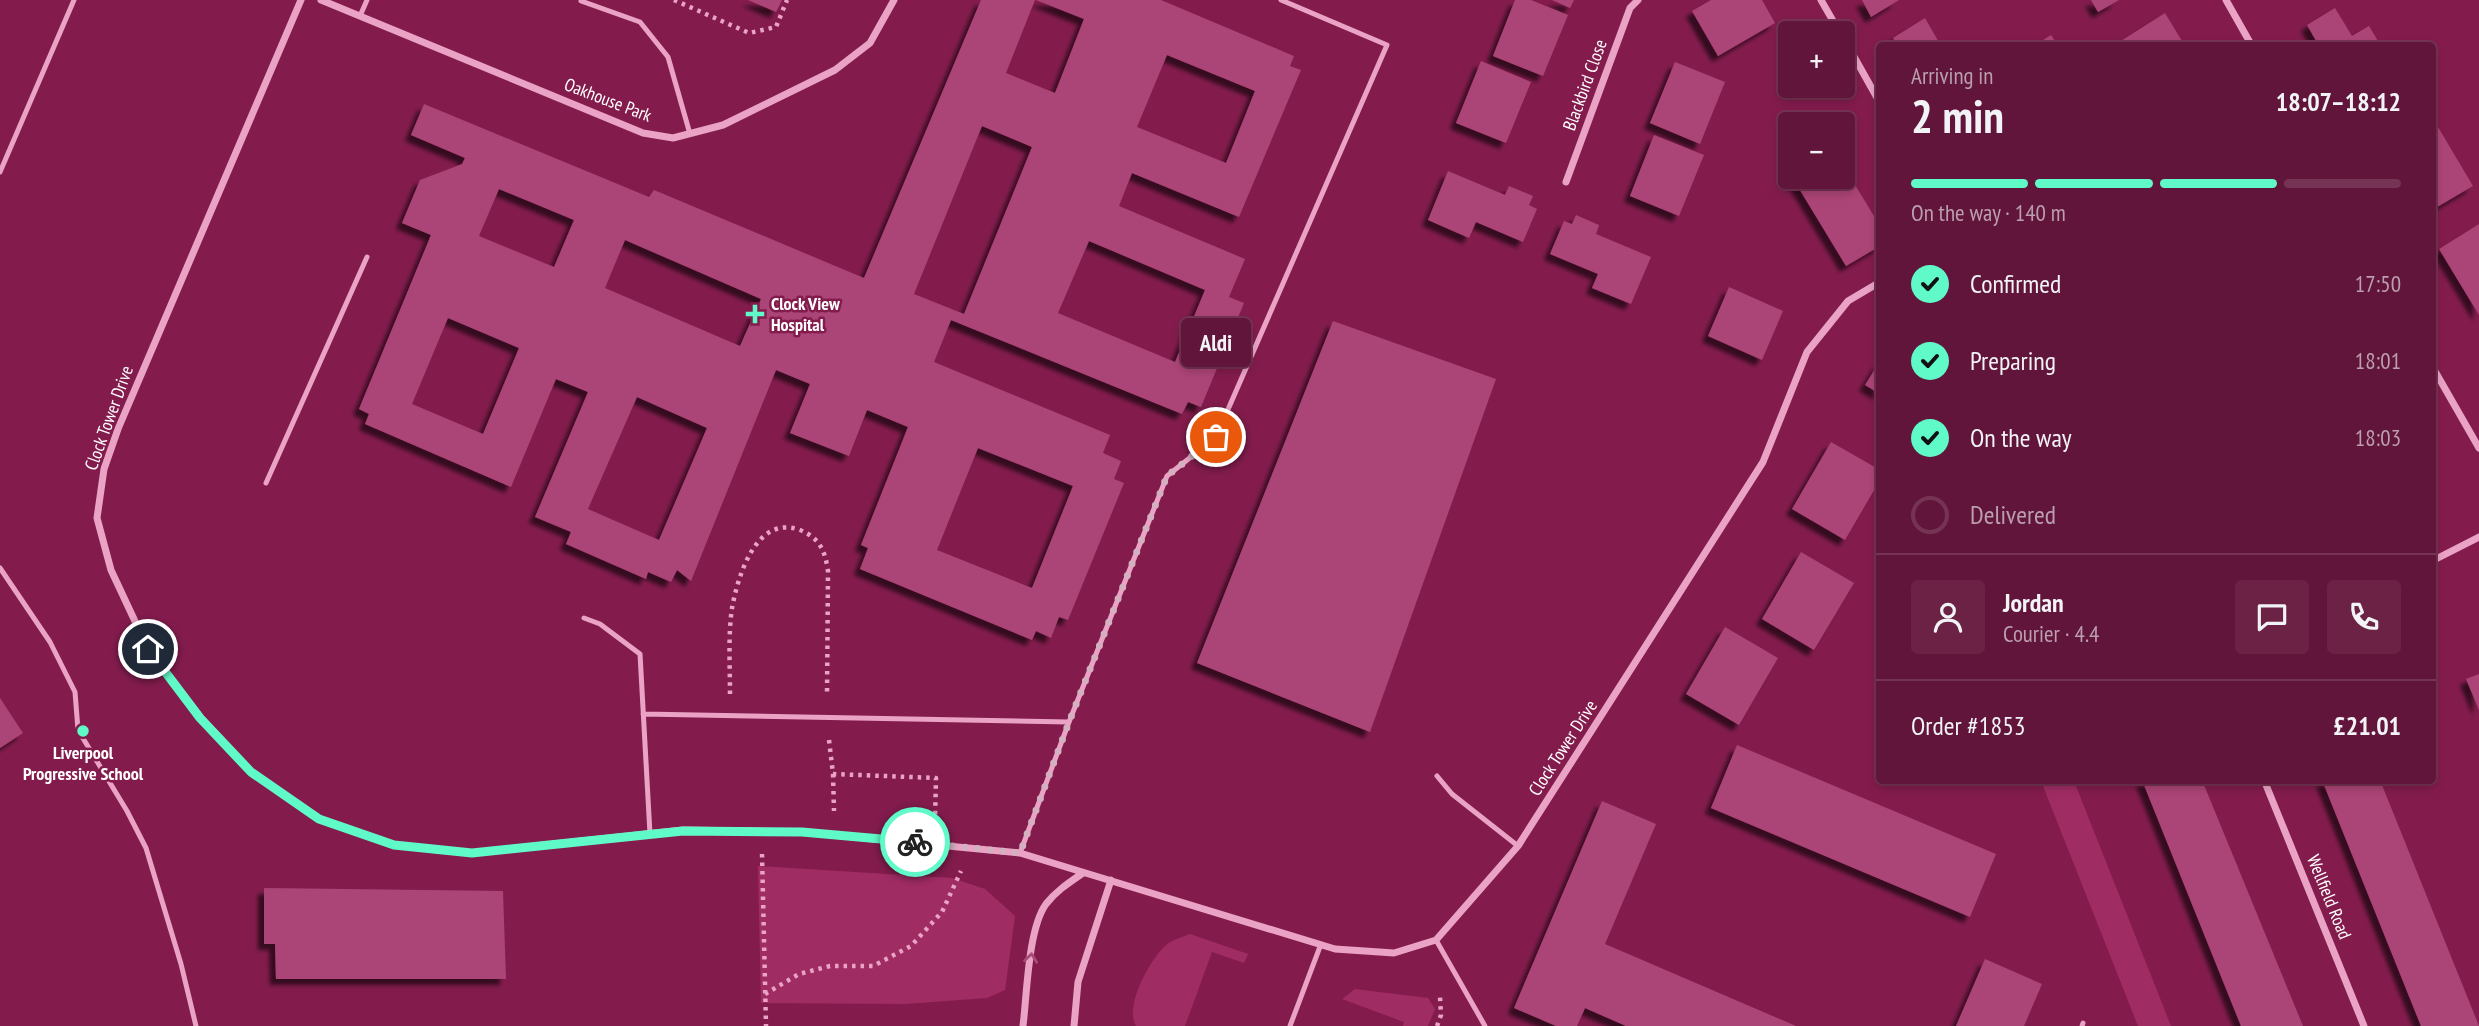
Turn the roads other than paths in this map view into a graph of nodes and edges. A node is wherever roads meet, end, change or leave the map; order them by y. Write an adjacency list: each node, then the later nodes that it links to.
1 (75, 0): 17 (lane)
2 (301, 0): 32 (street, Clock Tower Drive)
3 (321, 0): 11 (street, Oakhouse Park)
4 (367, 0): 11 (lane)
5 (894, 0): 16 (street, Oakhouse Park)
6 (1281, 0): 29 (lane)
7 (1638, 0): 18 (street, Blackbird Close)
8 (1821, 0): 12 (street)
9 (2226, 0): 13 (street)
10 (581, 1): 16 (lane)
11 (360, 16): 16 (street, Oakhouse Park)
12 (1834, 21)
13 (2250, 42)
14 (1855, 58): 15 (street)
15 (1876, 96)
16 (690, 134)
17 (0, 172)
18 (1566, 183)
19 (367, 257): 23 (lane)
20 (1876, 284): 33 (street, Clock Tower Drive)
21 (2436, 373): 22 (street)
22 (2479, 448)
23 (266, 483)
24 (2479, 537): 25 (street)
25 (2436, 559)
26 (0, 568): 39 (lane)
27 (584, 618): 28 (lane)
28 (643, 714): 29 (lane); 32 (lane)
29 (1069, 722): 34 (lane)
30 (1437, 776): 33 (lane)
31 (2266, 784): 44 (street, Wellfield Road)
32 (650, 834): 34 (street, Clock Tower Drive)
33 (1518, 846): 37 (street, Clock Tower Drive)
34 (1020, 853): 35 (street, Clock Tower Drive)
35 (1083, 873): 36 (street, Clock Tower Drive); 40 (street, one-way to 35)
36 (1111, 880): 38 (street, Clock Tower Drive); 41 (street)
37 (1436, 940): 38 (street, Clock Tower Drive); 43 (lane)
38 (1321, 944): 42 (lane)
39 (196, 1026)
40 (1023, 1026)
41 (1074, 1026)
42 (1290, 1026)
43 (1485, 1026)
44 (2364, 1026)

